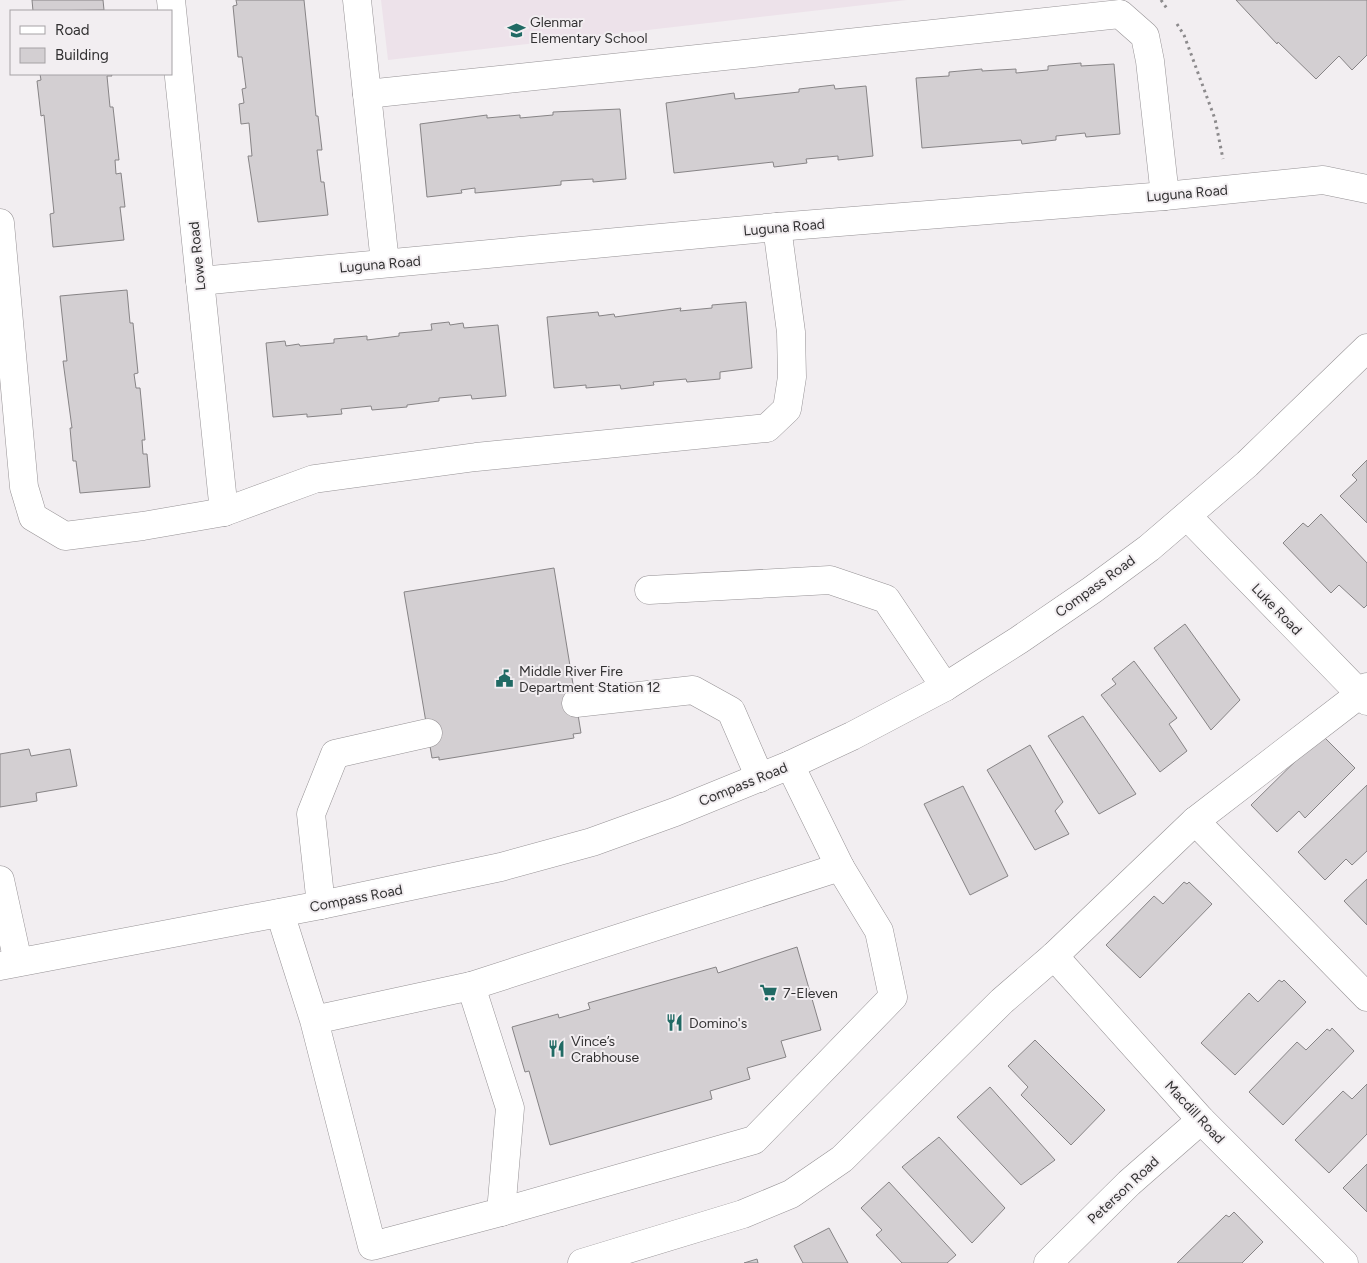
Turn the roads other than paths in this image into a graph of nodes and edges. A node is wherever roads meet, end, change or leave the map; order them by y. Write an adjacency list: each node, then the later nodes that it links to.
1 (171, 0): 9 (street, Lowe Road)
2 (357, 0): 3 (street)
3 (367, 94): 5 (street); 8 (street)
4 (1367, 189): 5 (street, Luguna Road)
5 (1165, 196): 7 (street, Luguna Road)
6 (0, 223): 11 (street)
7 (777, 227): 8 (street, Luguna Road); 11 (street)
8 (386, 263): 9 (street, Luguna Road)
9 (200, 281): 11 (street, Lowe Road)
10 (1367, 348): 12 (street, Compass Road)
11 (224, 512)
12 (1187, 516): 14 (street, Compass Road); 15 (street, Luke Road)
13 (649, 590): 14 (street)
14 (945, 686): 18 (street, Compass Road)
15 (1365, 694): 20 (street)
16 (576, 703): 19 (street)
17 (428, 733): 23 (street)
18 (790, 765): 19 (street, Compass Road); 21 (street)
19 (760, 778): 23 (street, Compass Road)
20 (1195, 821): 25 (street); 28 (street)
21 (840, 868): 27 (street); 31 (street)
22 (0, 880): 26 (street)
23 (321, 905): 24 (street, Compass Road)
24 (280, 913): 26 (street, Compass Road); 29 (street)
25 (1054, 956): 30 (street, Macdill Road); 33 (street)
26 (9, 964)
27 (471, 986): 29 (street); 31 (street)
28 (1367, 997)
29 (314, 1020): 31 (street)
30 (1201, 1120): 32 (street, Peterson Road); 34 (street, Macdill Road)
31 (501, 1212)
32 (1059, 1259)
33 (582, 1263)
34 (1344, 1263)

